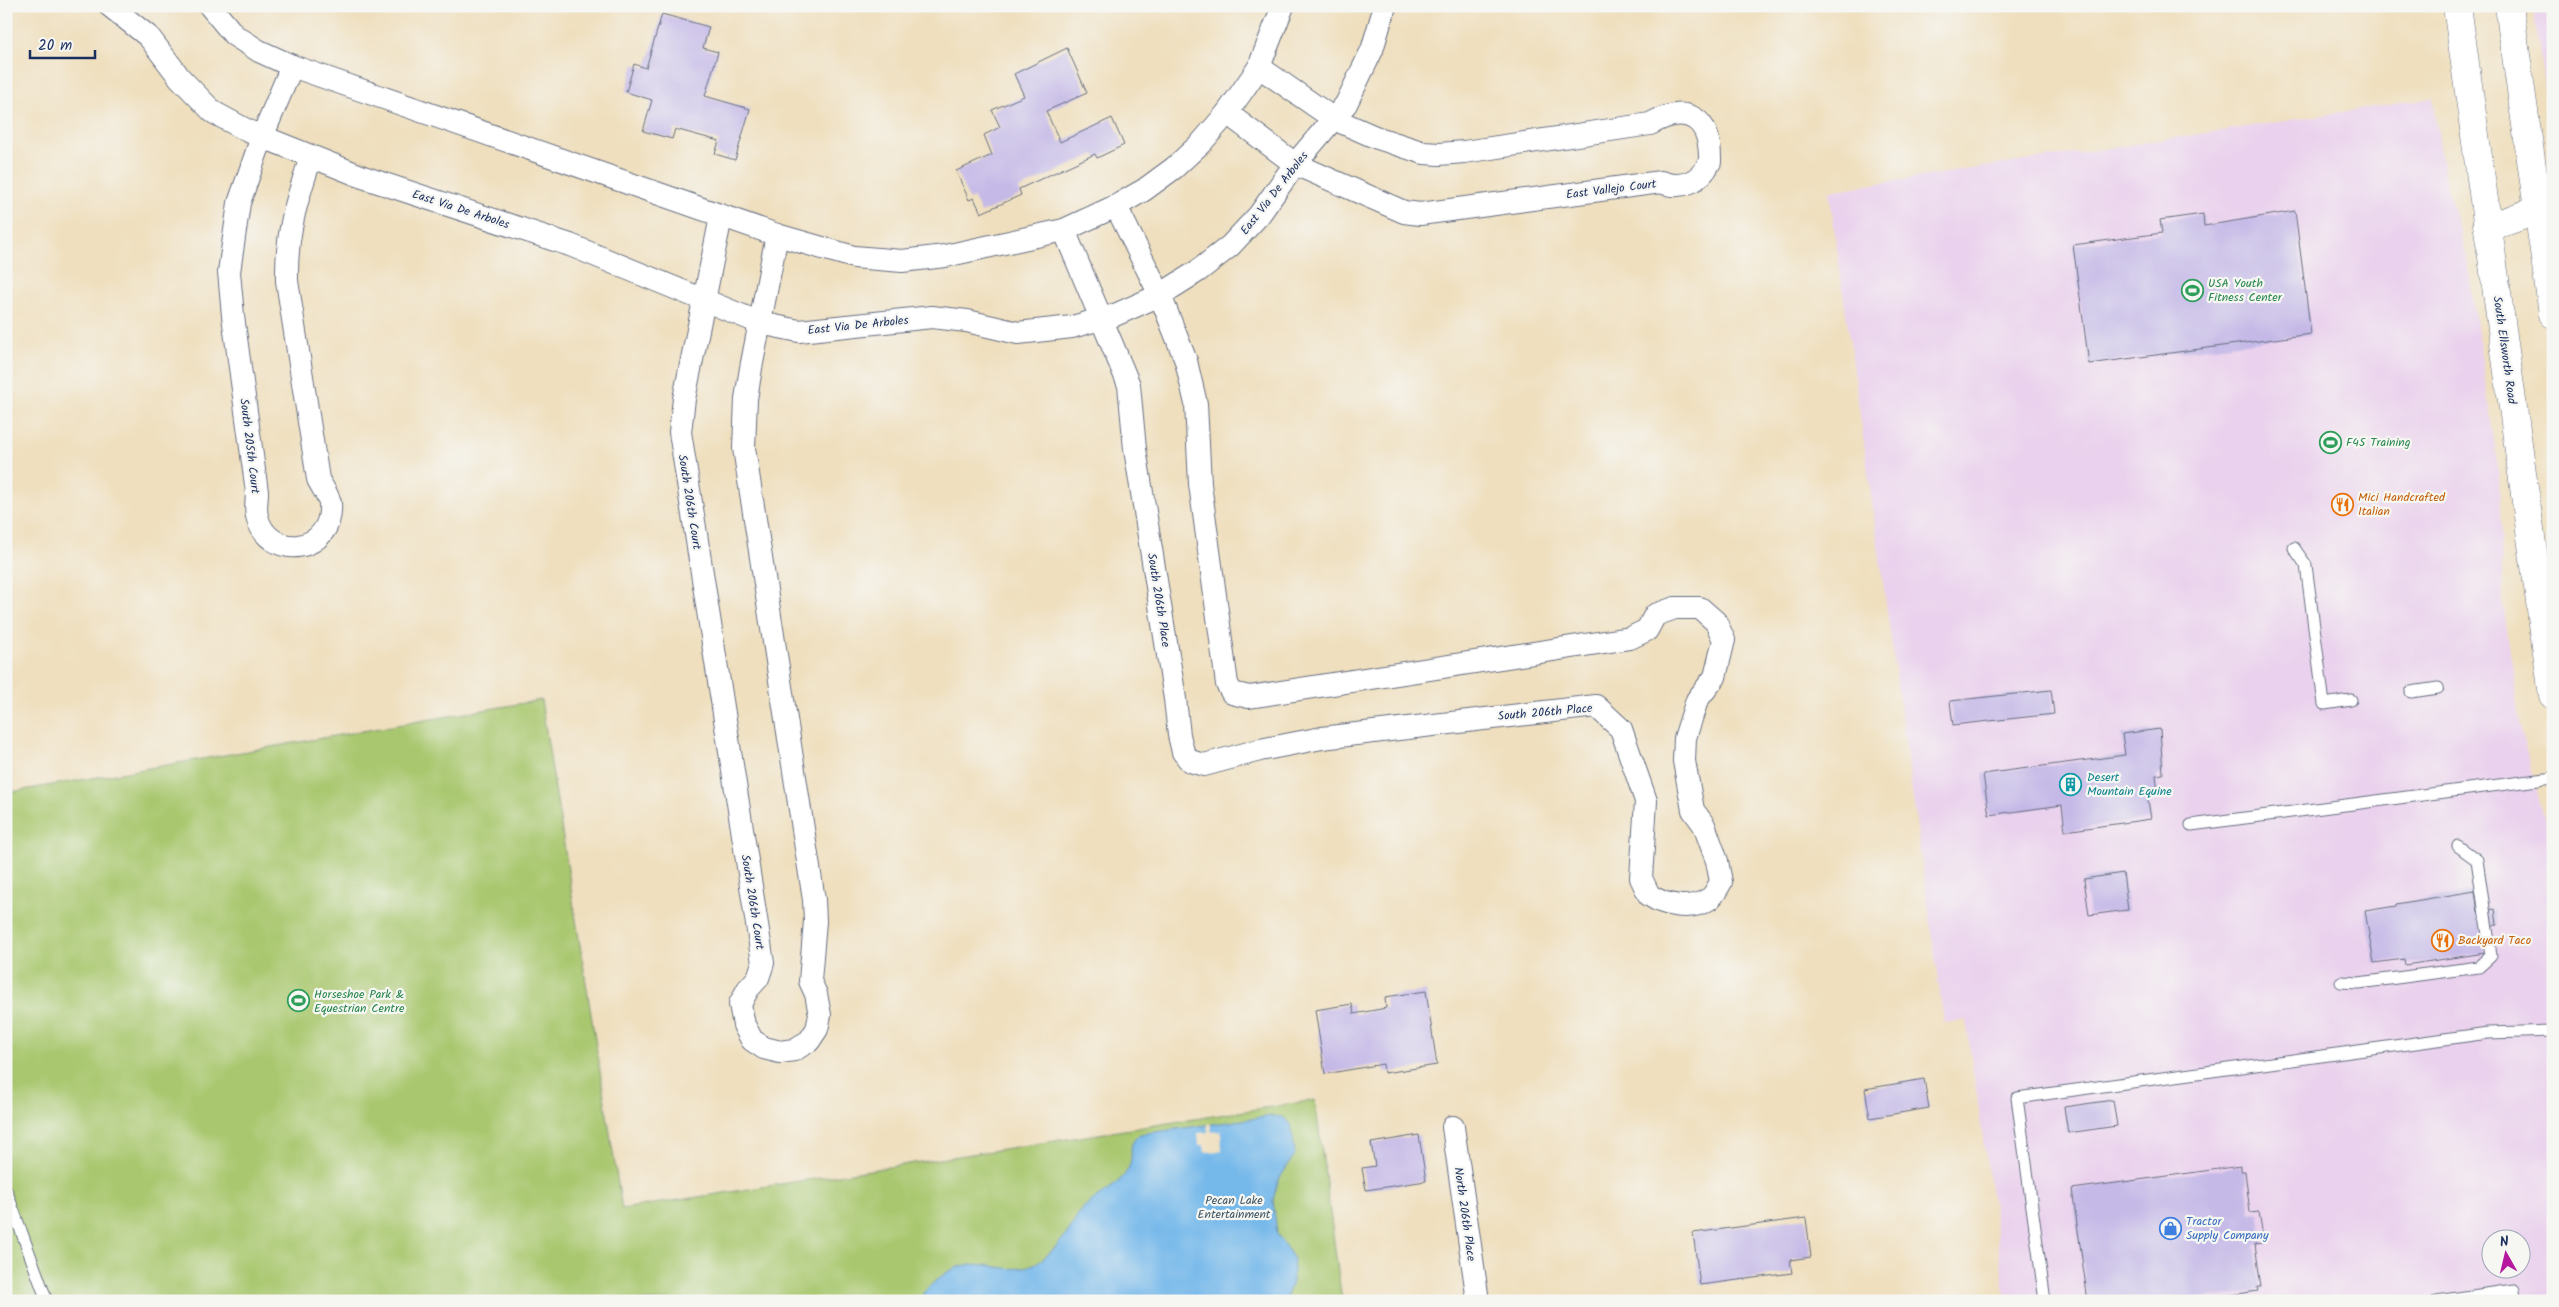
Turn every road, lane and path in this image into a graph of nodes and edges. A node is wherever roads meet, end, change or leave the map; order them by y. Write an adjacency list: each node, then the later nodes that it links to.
1 (110, 6): 11 (street, East Via De Arboles)
2 (210, 6): 7 (street)
3 (1283, 6): 8 (street)
4 (1385, 6): 10 (street, East Via De Arboles)
5 (2457, 6): 17 (main road, South Ellsworth Road)
6 (2509, 6): 15 (main road)
7 (292, 66): 11 (street, South 205th Court); 16 (street)
8 (1259, 67): 9 (street); 10 (street, East Vallejo Court)
9 (1227, 112): 13 (street, East Vallejo Court); 14 (street)
10 (1334, 119): 13 (street, East Via De Arboles); 13 (street, East Vallejo Court)
11 (262, 137): 12 (street, East Via De Arboles); 12 (street, South 205th Court)
12 (311, 157): 21 (street, East Via De Arboles)
13 (1295, 164): 20 (street, East Via De Arboles)
14 (1116, 206): 18 (street); 20 (street)
15 (2538, 210): 17 (main road); 22 (main road)
16 (721, 217): 19 (street); 21 (street)
17 (2487, 224): 28 (main road, South Ellsworth Road)
18 (1064, 230): 19 (street); 23 (street)
19 (777, 235): 24 (street)
20 (1160, 295): 23 (street, East Via De Arboles); 23 (street, South 206th Place)
21 (705, 300): 24 (street, East Via De Arboles); 24 (street, South 206th Court)
22 (2553, 314)
23 (1101, 319): 24 (street, East Via De Arboles)
24 (760, 322)
25 (2294, 548): 29 (lane)
26 (2438, 688): 27 (lane)
27 (2411, 692)
28 (2553, 694)
29 (2352, 700)
30 (2553, 778): 31 (lane)
31 (2191, 825)
32 (2458, 846): 33 (lane)
33 (2341, 982)
34 (2553, 1031): 39 (lane)
35 (1453, 1127): 38 (street, North 206th Place)
36 (6, 1190): 37 (lane)
37 (47, 1301)
38 (1478, 1301)
39 (2045, 1301)
40 (2437, 1301): 41 (lane)
41 (2515, 1301)

